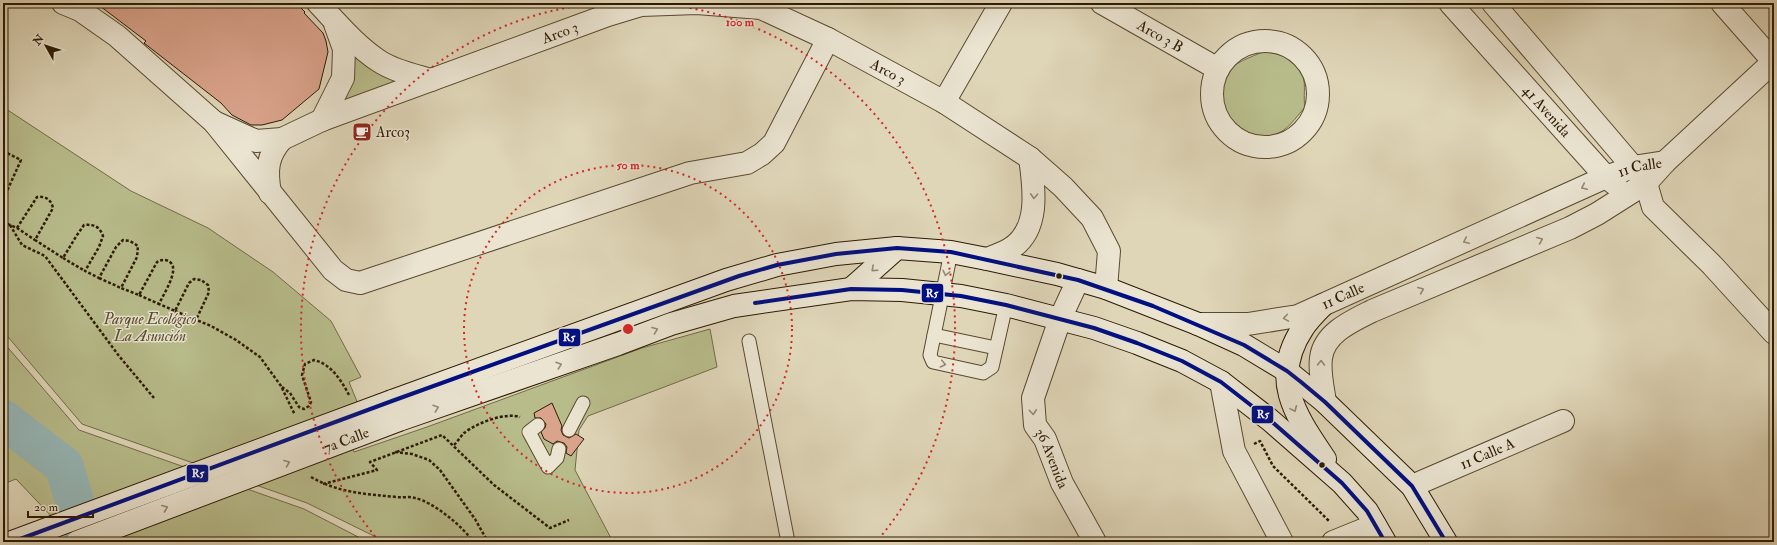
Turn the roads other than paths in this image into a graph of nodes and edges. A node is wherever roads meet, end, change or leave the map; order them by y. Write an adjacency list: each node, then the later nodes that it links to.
1 (63, 3): 15 (street)
2 (318, 3): 8 (street)
3 (1001, 3): 13 (street)
4 (1102, 3): 11 (street, Arco 3 B)
5 (1450, 3): 18 (street, 41 Avenida)
6 (1493, 3): 19 (street, 41 Avenida)
7 (1722, 3): 10 (street)
8 (334, 19): 12 (street); 14 (street)
9 (828, 39): 12 (street, Arco 3); 13 (street, Arco 3); 20 (street)
10 (1774, 61): 19 (street, 11 Calle)
11 (1218, 70): 11 (street)
12 (431, 80): 14 (street, Arco 3)
13 (944, 102): 17 (street, Arco 3)
14 (322, 120): 16 (street, Arco 3)
15 (214, 122): 16 (street, Arco 3); 20 (street)
16 (282, 139): 20 (street)
17 (1030, 158): 23 (street, one-way to 23); 25 (street, Arco 3)
18 (1606, 177): 19 (street, 11 Calle); 29 (street, 11 Calle, one-way to 29)
19 (1636, 182): 32 (street, 41 Avenida); 38 (street, 11 Calle, one-way to 19)
20 (270, 193)
21 (897, 248): 22 (street); 26 (street, one-way to 26); 40 (street)
22 (951, 252): 23 (street); 27 (lane, one-way to 27)
23 (987, 259): 24 (street)
24 (1078, 280): 25 (street); 30 (street)
25 (1106, 288): 31 (street)
26 (851, 289): 27 (street, 7a Calle); 40 (street, 7a Calle, one-way to 26)
27 (941, 294): 28 (street, 7a Calle); 33 (lane)
28 (1006, 305): 30 (street, 7a Calle); 35 (lane)
29 (1323, 305): 31 (street, 11 Calle, one-way to 31); 36 (street)
30 (1060, 319): 37 (street, 7a Calle); 52 (street, 36 Avenida)
31 (1198, 324): 36 (street)
32 (1774, 333)
33 (934, 335): 35 (lane); 35 (lane, one-way to 35)
34 (749, 341): 51 (lane)
35 (996, 348)
36 (1287, 371): 38 (street); 45 (street, one-way to 45)
37 (1221, 382): 45 (street, 7a Calle); 53 (street)
38 (1325, 402): 46 (street)
39 (583, 403): 43 (lane)
40 (395, 411): 49 (street, 7a Calle, bridge); 50 (street, 7a Calle, one-way to 40, bridge)
41 (1563, 421): 46 (street, 11 Calle A)
42 (534, 428): 44 (lane)
43 (569, 430)
44 (559, 449)
45 (1342, 483): 48 (street)
46 (1412, 486): 54 (street)
47 (1331, 532): 48 (street)
48 (1380, 533)
49 (12, 542)
50 (77, 542)
51 (788, 542)
52 (1095, 542)
53 (1282, 542)
54 (1446, 542)

